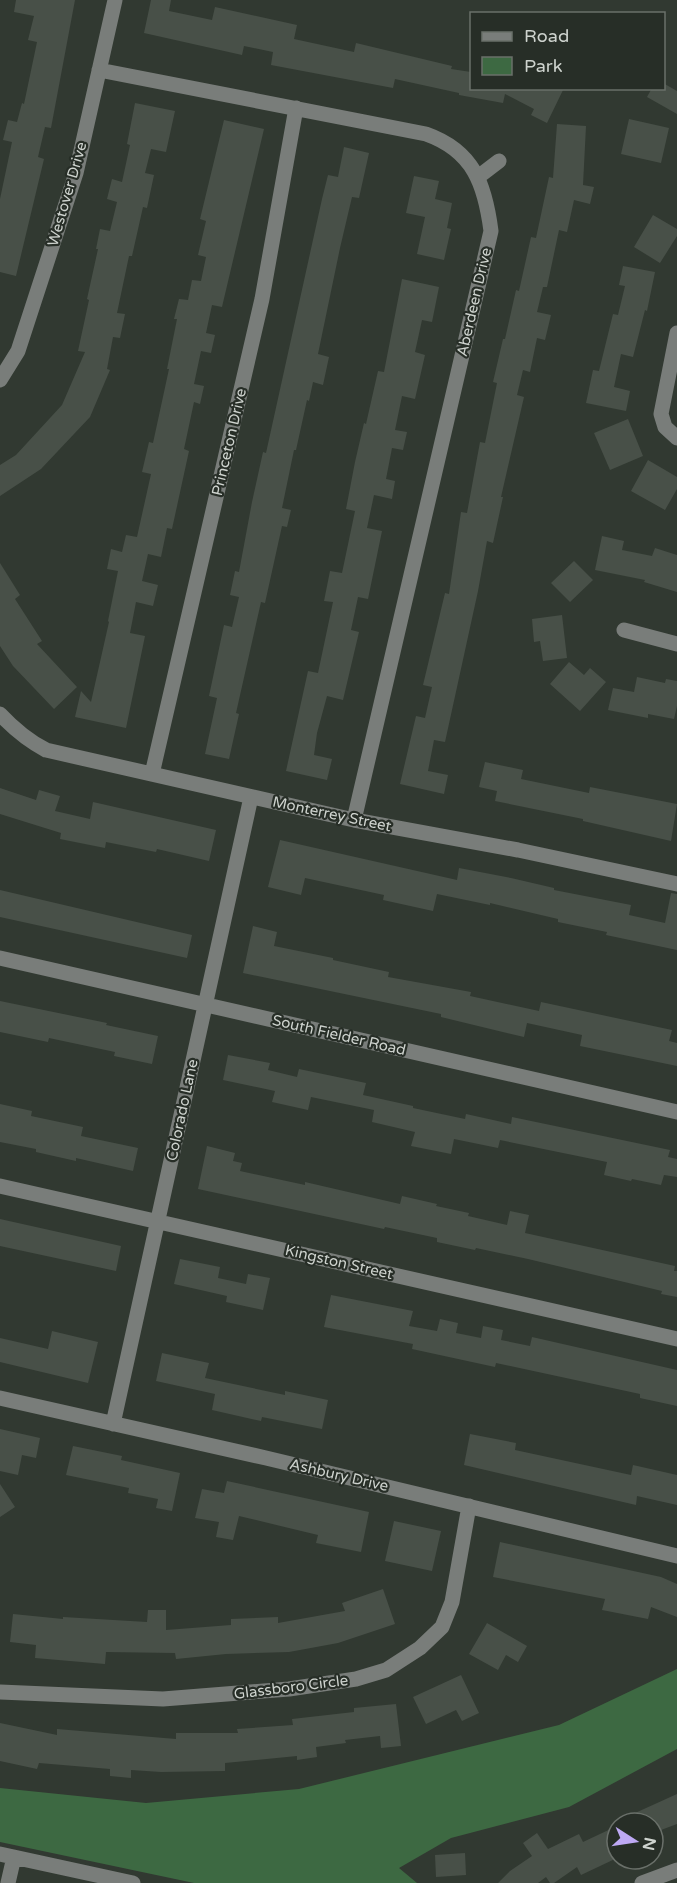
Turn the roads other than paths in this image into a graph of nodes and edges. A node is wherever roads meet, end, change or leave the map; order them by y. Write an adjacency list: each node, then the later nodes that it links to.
1 (115, 0): 2 (street, Westover Drive)
2 (99, 70): 3 (street, Aberdeen Drive); 7 (street, Westover Drive)
3 (296, 108): 5 (street, Aberdeen Drive); 12 (street, Princeton Drive)
4 (499, 161): 5 (street)
5 (478, 177): 14 (street, Aberdeen Drive)
6 (677, 333): 8 (street)
7 (0, 380)
8 (677, 438)
9 (624, 630): 10 (street)
10 (677, 644)
11 (0, 714): 12 (street, Monterrey Street)
12 (152, 774): 13 (street, Monterrey Street)
13 (251, 797): 14 (street, Monterrey Street); 17 (street, Colorado Lane)
14 (354, 819): 15 (street, Monterrey Street)
15 (677, 884)
16 (0, 958): 17 (street, South Fielder Road)
17 (206, 1004): 18 (street, South Fielder Road); 20 (street, Colorado Lane)
18 (677, 1112)
19 (0, 1186): 20 (street, Kingston Street)
20 (158, 1221): 21 (street, Kingston Street); 23 (street, Colorado Lane)
21 (677, 1339)
22 (0, 1398): 23 (street, Ashbury Drive)
23 (113, 1424): 24 (street, Ashbury Drive)
24 (469, 1506): 25 (street, Ashbury Drive); 26 (street, Glassboro Circle)
25 (677, 1556)
26 (0, 1692)
27 (7, 1855): 29 (street); 30 (street)
28 (677, 1870): 31 (street)
29 (8, 1883)
30 (133, 1883)
31 (642, 1883)

